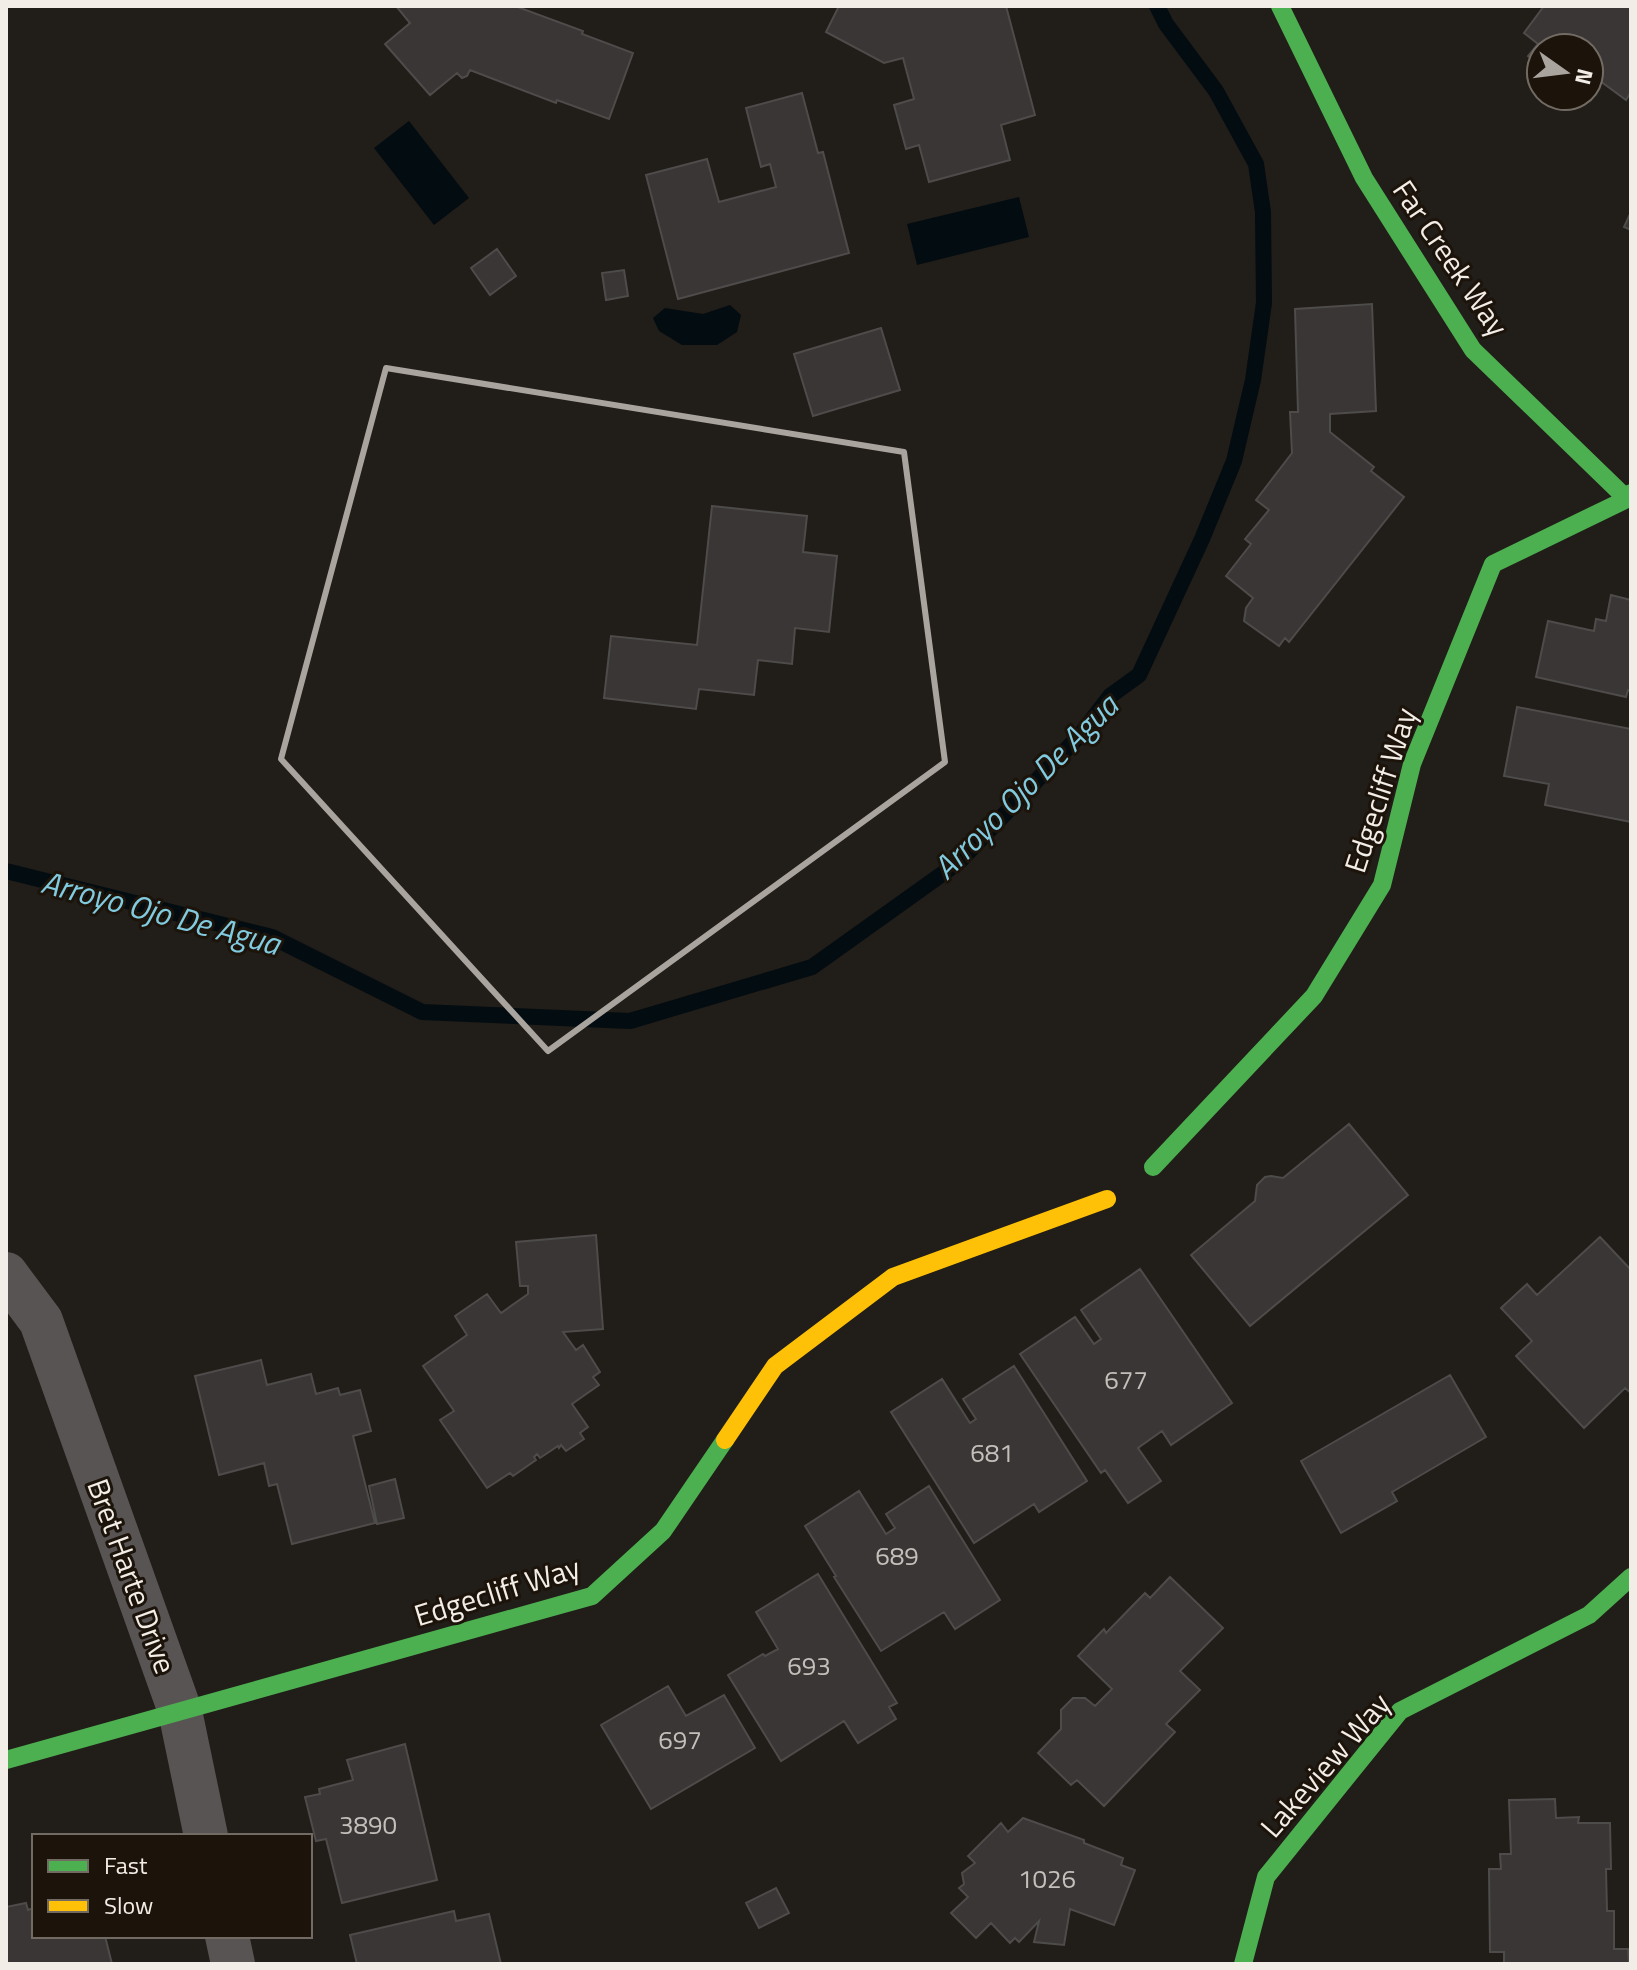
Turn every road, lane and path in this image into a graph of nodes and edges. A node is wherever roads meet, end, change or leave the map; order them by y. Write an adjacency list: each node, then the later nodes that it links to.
1 (1280, 6): 2 (street, Far Creek Way)
2 (1630, 497): 3 (street, Edgecliff Way)
3 (1153, 1167)
4 (1107, 1199): 7 (street, Edgecliff Way)
5 (6, 1274): 7 (street, Bret Harte Drive)
6 (1631, 1577): 12 (street, Lakeview Way)
7 (180, 1711): 8 (street, Edgecliff Way); 9 (street, Bret Harte Drive)
8 (6, 1760)
9 (206, 1834)
10 (227, 1938): 11 (street)
11 (233, 1964)
12 (1243, 1964)

